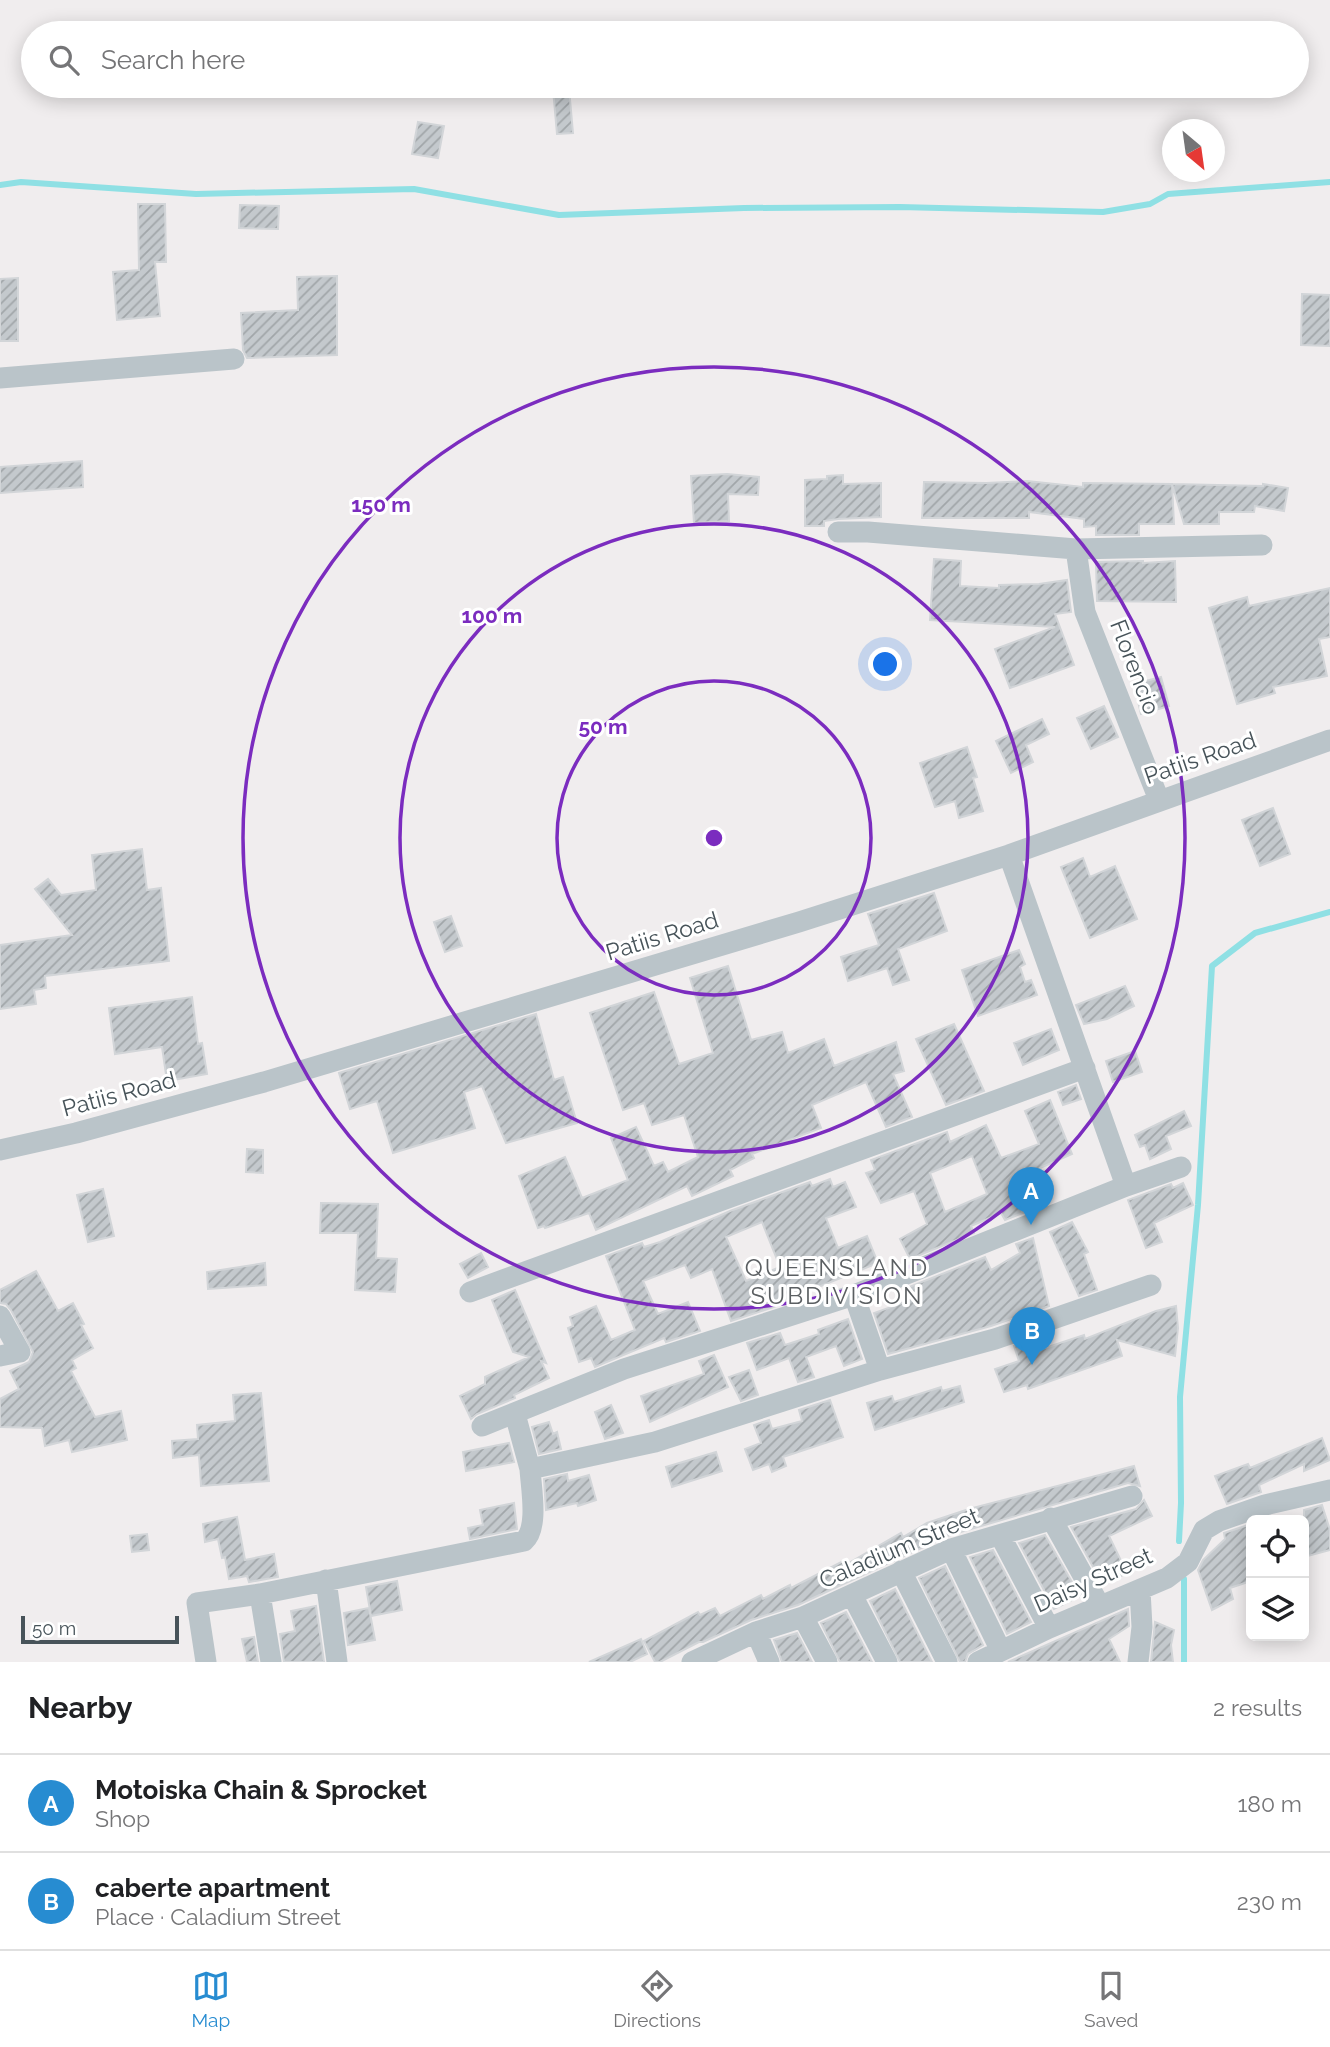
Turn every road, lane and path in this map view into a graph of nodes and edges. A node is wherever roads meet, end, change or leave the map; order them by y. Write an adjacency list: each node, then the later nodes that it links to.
1 (234, 359): 2 (street)
2 (0, 378)
3 (838, 532): 5 (street)
4 (1262, 545): 5 (street)
5 (1076, 549): 7 (street, Florencio)
6 (1330, 740): 7 (street, Patiis Road)
7 (1160, 800): 8 (street, Patiis Road)
8 (1009, 855): 9 (street); 10 (street, Patiis Road)
9 (1085, 1068): 12 (street); 14 (street)
10 (0, 1150)
11 (1181, 1167): 12 (street)
12 (1126, 1186): 15 (street)
13 (1151, 1285): 18 (street)
14 (470, 1293)
15 (854, 1295): 18 (street); 19 (street)
16 (0, 1316): 17 (street)
17 (0, 1356)
18 (880, 1370): 21 (street)
19 (515, 1414): 20 (street); 21 (street)
20 (482, 1426)
21 (530, 1469): 28 (street)
22 (1132, 1496): 24 (street, Caladium Street)
23 (1329, 1496): 29 (street, Daisy Street)
24 (1051, 1518): 25 (street, Caladium Street); 32 (street)
25 (1000, 1535): 26 (street, Caladium Street); 34 (street)
26 (951, 1549): 27 (street, Caladium Street); 36 (street)
27 (901, 1571): 31 (street, Caladium Street); 44 (street)
28 (326, 1580): 30 (street); 40 (street)
29 (1140, 1590): 32 (street, Daisy Street); 46 (street)
30 (260, 1594): 38 (street); 39 (street)
31 (852, 1595): 33 (street, Caladium Street); 43 (street)
32 (1100, 1606): 34 (street, Daisy Street)
33 (803, 1617): 35 (street, Caladium Street); 42 (street)
34 (1049, 1628): 36 (street, Daisy Street)
35 (756, 1632): 37 (street, Caladium Street); 41 (street)
36 (1001, 1651): 45 (street, Daisy Street)
37 (696, 1661)
38 (206, 1662)
39 (271, 1662)
40 (337, 1662)
41 (769, 1662)
42 (827, 1662)
43 (887, 1662)
44 (947, 1662)
45 (978, 1662)
46 (1138, 1662)

